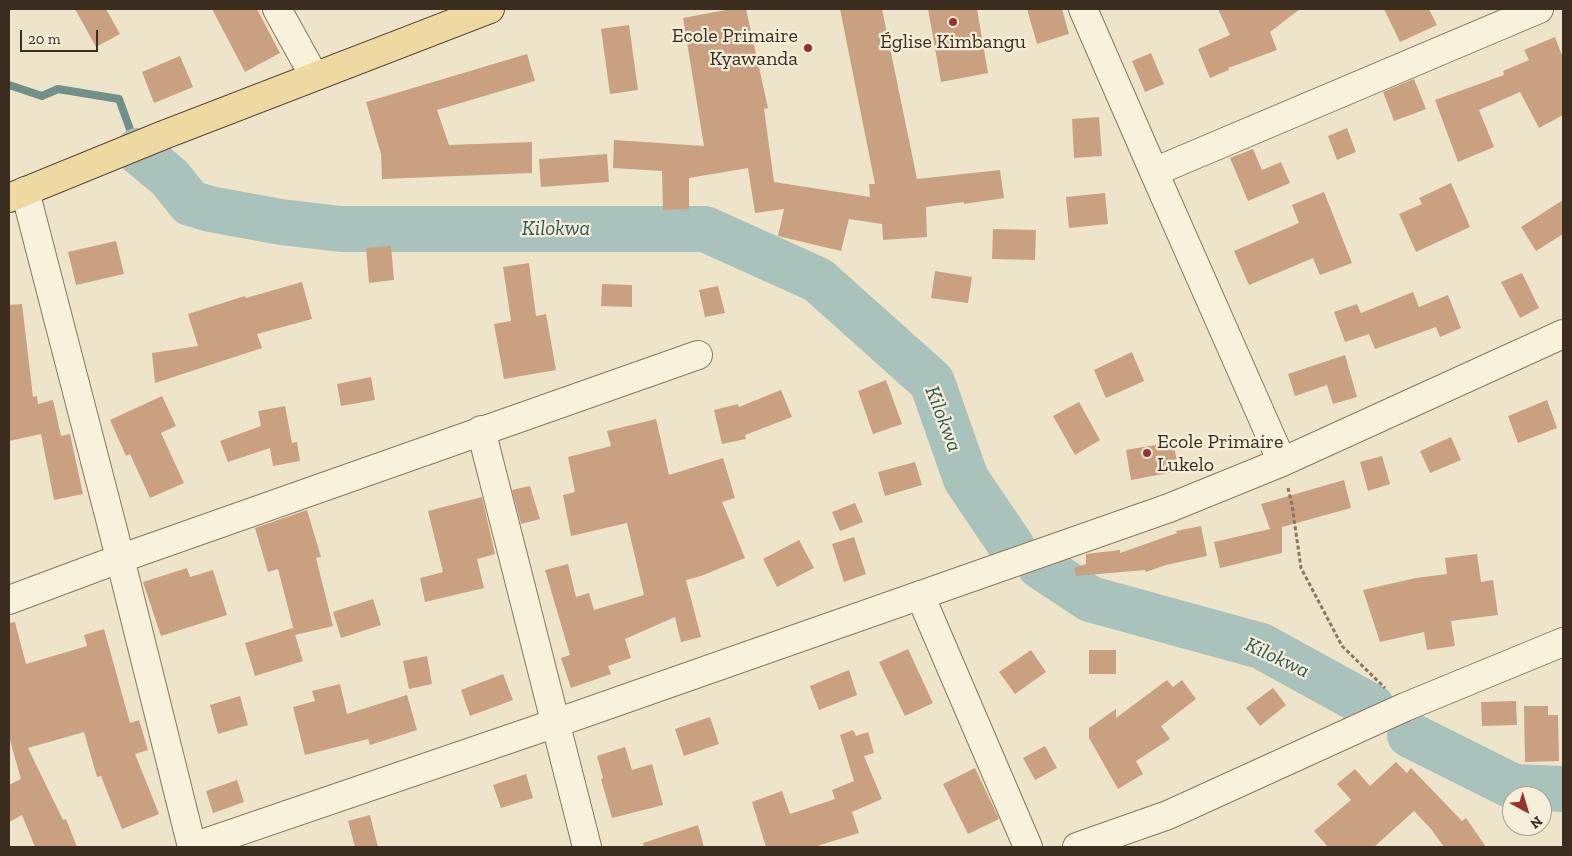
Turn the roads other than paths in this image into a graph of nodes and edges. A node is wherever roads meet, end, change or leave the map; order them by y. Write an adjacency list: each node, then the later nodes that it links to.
1 (277, 9): 5 (street)
2 (490, 9): 5 (main road)
3 (1083, 9): 6 (street)
4 (1539, 9): 6 (street)
5 (314, 76): 7 (main road)
6 (1154, 172): 11 (street)
7 (17, 194): 12 (street)
8 (1563, 334): 11 (street)
9 (698, 355): 10 (street)
10 (480, 430): 12 (street); 16 (street)
11 (1282, 462): 13 (street)
12 (119, 559): 14 (street); 17 (street)
13 (920, 595): 16 (street); 19 (street)
14 (9, 600)
15 (1563, 642): 20 (street)
16 (556, 723): 17 (street); 18 (street)
17 (192, 847)
18 (586, 847)
19 (1028, 847)
20 (1077, 847)

